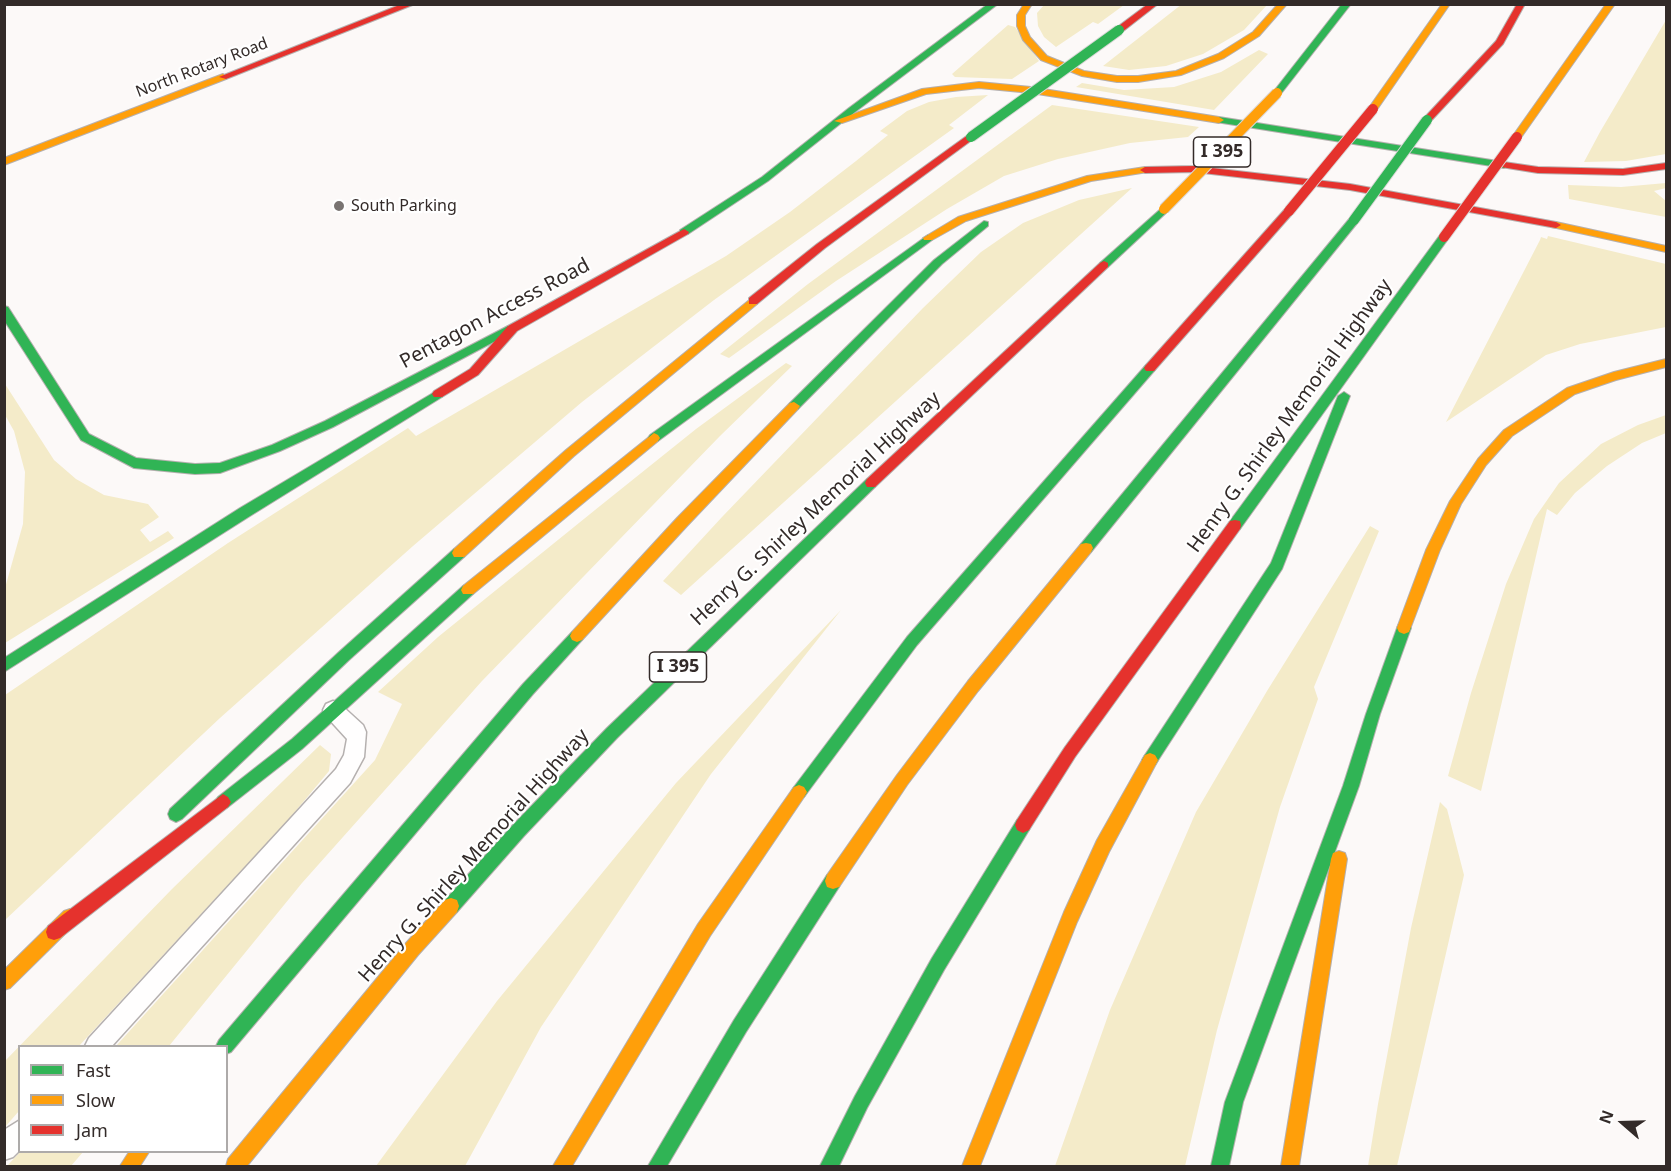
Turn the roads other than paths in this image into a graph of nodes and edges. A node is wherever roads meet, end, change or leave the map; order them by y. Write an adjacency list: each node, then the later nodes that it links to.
1 (411, 4): 15 (main road, North Rotary Road)
2 (994, 4): 14 (main road, Pentagon Access Road)
3 (1028, 4): 5 (main road)
4 (1154, 4): 29 (main road, bridge)
5 (1283, 4)
6 (1347, 4): 39 (main road, Henry G. Shirley Memorial Highway / I 395, bridge)
7 (1446, 4): 12 (main road)
8 (1521, 4): 13 (main road)
9 (1611, 4): 24 (main road, Henry G. Shirley Memorial Highway, bridge)
10 (1407, 36): 12 (main road)
11 (1461, 63): 13 (main road)
12 (1373, 109): 40 (main road, bridge)
13 (1427, 120): 41 (main road, bridge)
14 (839, 121): 16 (main road); 23 (main road, Pentagon Access Road)
15 (4, 162)
16 (1666, 166)
17 (1035, 195): 18 (main road); 27 (main road); 34 (main road)
18 (1617, 237): 19 (main road); 20 (main road)
19 (1666, 242)
20 (1666, 249)
21 (4, 310): 22 (main road, Pentagon Access Road)
22 (9, 322): 23 (main road, Pentagon Access Road)
23 (513, 329): 26 (main road)
24 (1361, 352): 42 (main road, Henry G. Shirley Memorial Highway); 43 (main road)
25 (1663, 365): 28 (main road)
26 (4, 666)
27 (333, 710): 31 (main road); 33 (lane)
28 (1351, 786): 44 (main road); 45 (main road)
29 (163, 827)
30 (146, 843): 31 (main road)
31 (54, 932): 32 (main road)
32 (4, 982)
33 (99, 1045)
34 (227, 1045)
35 (18, 1134): 36 (lane)
36 (4, 1148)
37 (139, 1153): 38 (main road)
38 (129, 1167)
39 (235, 1167)
40 (562, 1167)
41 (657, 1167)
42 (829, 1167)
43 (971, 1167)
44 (1220, 1167)
45 (1290, 1167)

